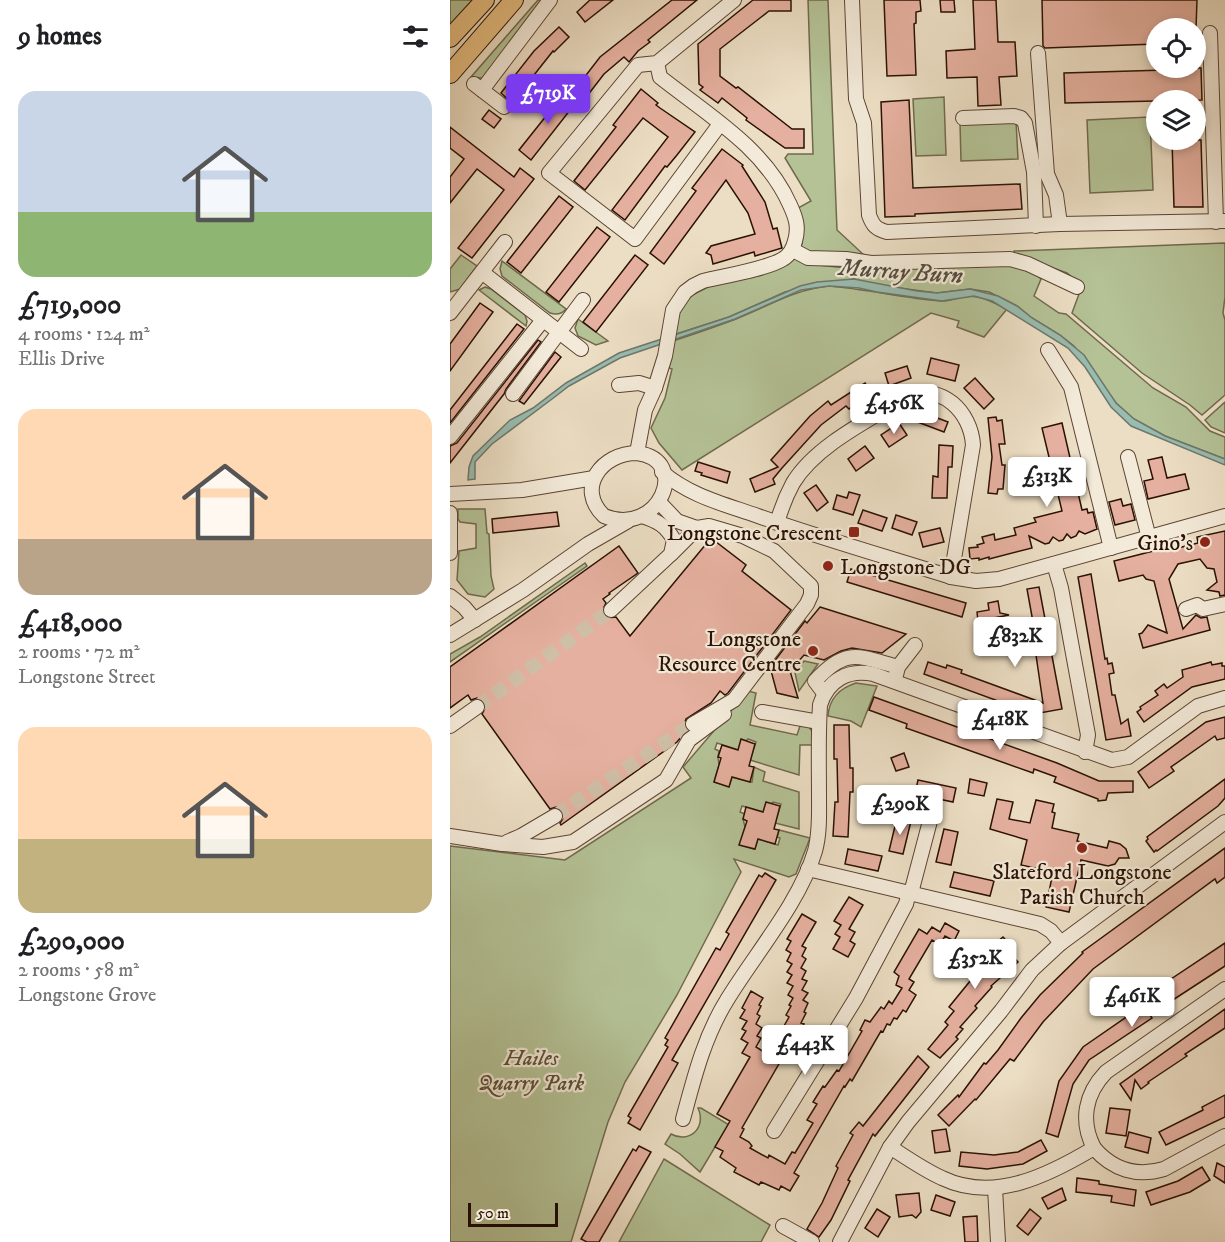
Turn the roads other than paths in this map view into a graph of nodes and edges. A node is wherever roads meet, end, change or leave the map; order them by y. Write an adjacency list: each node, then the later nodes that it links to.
1 (485, 0): 7 (main road)
2 (514, 0): 10 (main road)
3 (550, 0): 11 (street)
4 (734, 0): 9 (street)
5 (852, 0): 16 (street)
6 (1210, 33): 14 (street)
7 (450, 38)
8 (1038, 53): 15 (street)
9 (657, 63): 13 (street); 13 (street)
10 (450, 74)
11 (504, 107)
12 (963, 118): 16 (street)
13 (720, 124): 18 (street)
14 (1221, 222): 15 (street)
15 (1060, 225): 16 (street)
16 (1036, 226)
17 (505, 242): 19 (street)
18 (793, 250): 20 (street); 28 (street)
19 (483, 273): 22 (street); 23 (street)
20 (1077, 287)
21 (582, 300): 24 (street)
22 (451, 309)
23 (543, 320): 24 (street); 30 (street)
24 (558, 331): 25 (street); 29 (street)
25 (581, 349)
26 (1048, 350): 48 (street)
27 (619, 385): 28 (street)
28 (655, 388): 31 (street)
29 (513, 394)
30 (450, 437)
31 (637, 453): 33 (street); 34 (street)
32 (1128, 457): 46 (street)
33 (662, 472): 37 (street); 39 (street)
34 (594, 478): 35 (street); 38 (street)
35 (555, 486): 36 (street); 38 (street)
36 (450, 494)
37 (695, 494): 39 (street); 44 (street)
38 (593, 500): 41 (street)
39 (661, 500): 43 (street); 45 (street)
40 (450, 513): 49 (street)
41 (604, 516): 43 (street); 47 (street)
42 (1225, 516): 46 (street)
43 (636, 518): 47 (street); 50 (street)
44 (777, 523): 52 (street); 52 (street)
45 (697, 528): 50 (street); 64 (street)
46 (1149, 537): 48 (street)
47 (588, 544): 57 (street)
48 (1111, 548): 51 (street)
49 (450, 553)
50 (671, 554): 56 (street)
51 (1054, 564): 52 (street); 70 (street)
52 (951, 577)
53 (450, 596): 57 (street)
54 (1225, 604): 55 (street)
55 (1186, 609)
56 (611, 610)
57 (475, 620): 58 (street)
58 (450, 635)
59 (915, 645): 60 (street)
60 (898, 667): 61 (street); 62 (street)
61 (894, 682): 62 (street); 70 (street)
62 (824, 693): 67 (street)
63 (1225, 698): 70 (street)
64 (734, 700): 68 (street); 75 (street)
65 (477, 707): 69 (street)
66 (762, 712): 67 (street)
67 (819, 722): 76 (street)
68 (693, 724)
69 (450, 726)
70 (1085, 752)
71 (555, 816): 75 (street)
72 (930, 821): 77 (street)
73 (1225, 822): 78 (street)
74 (450, 836): 75 (street)
75 (502, 844)
76 (808, 869): 77 (street); 80 (street)
77 (910, 893): 78 (street); 81 (street)
78 (1061, 943): 83 (street)
79 (1225, 989): 84 (street)
80 (682, 1119)
81 (774, 1131)
82 (1225, 1136): 84 (street)
83 (890, 1148): 85 (street); 88 (street)
84 (1094, 1148): 85 (street)
85 (994, 1188): 89 (street)
86 (783, 1226): 87 (street)
87 (812, 1242)
88 (840, 1242)
89 (998, 1242)

